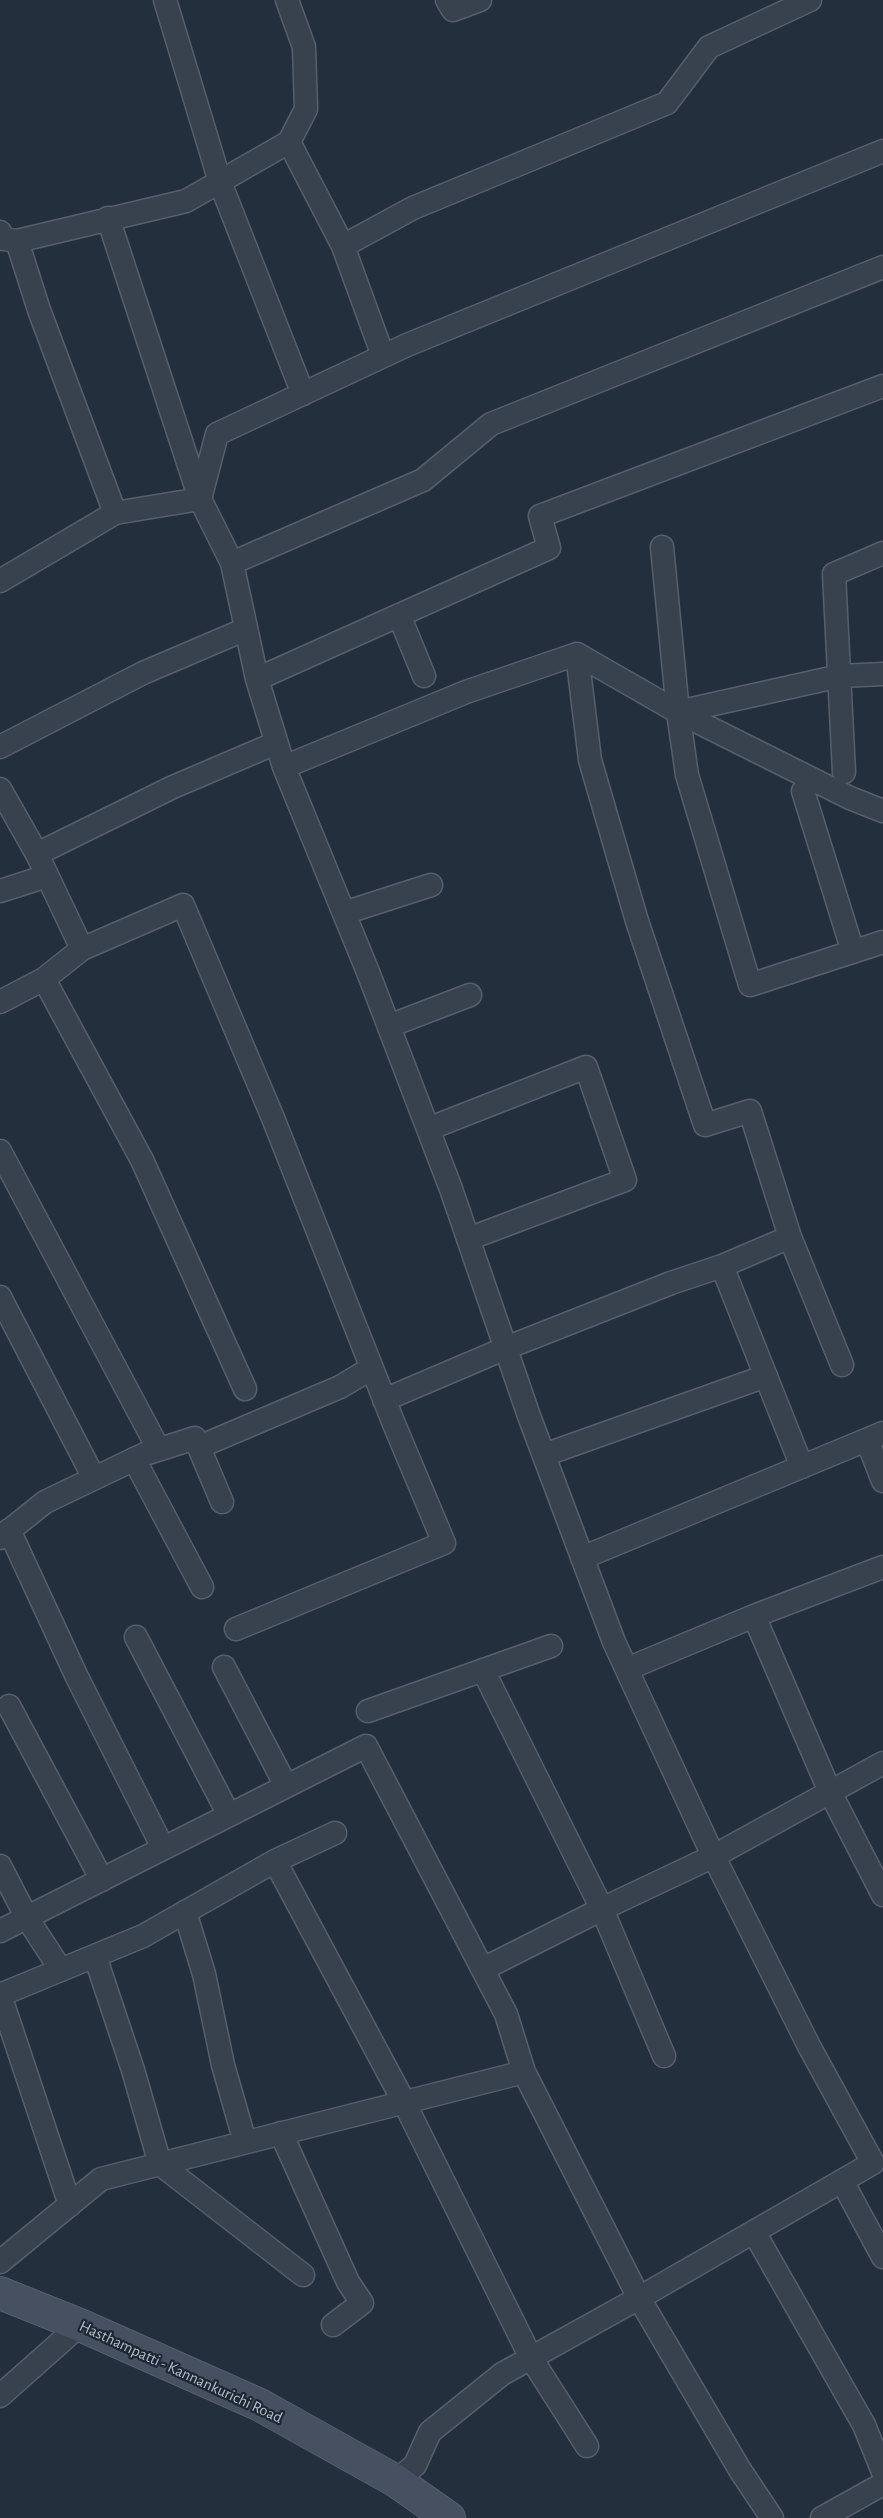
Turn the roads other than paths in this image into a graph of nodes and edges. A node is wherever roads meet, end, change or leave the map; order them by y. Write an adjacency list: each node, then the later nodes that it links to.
1 (165, 0): 8 (street)
2 (287, 0): 6 (street)
3 (447, 0): 4 (street)
4 (480, 0)
5 (810, 0): 11 (street)
6 (289, 142): 8 (street); 11 (street)
7 (883, 151): 13 (street)
8 (220, 182): 9 (street); 15 (street)
9 (108, 218): 10 (street); 16 (street)
10 (5, 238): 17 (street)
11 (343, 246): 13 (street)
12 (883, 267): 20 (street)
13 (383, 356): 15 (street)
14 (883, 386): 22 (street)
15 (303, 394): 16 (street)
16 (200, 498): 17 (street); 20 (street)
17 (115, 513): 21 (street)
18 (662, 547): 29 (street)
19 (883, 553): 27 (street)
20 (232, 563): 23 (street)
21 (0, 581)
22 (399, 615): 26 (street); 28 (street)
23 (246, 629): 28 (street); 31 (street)
24 (577, 654): 29 (street); 32 (street); 51 (street)
25 (883, 674): 27 (street)
26 (424, 676)
27 (840, 676): 29 (street); 33 (street)
28 (256, 679): 30 (street)
29 (678, 712): 36 (street); 44 (street)
30 (276, 743): 32 (street); 37 (street)
31 (0, 747)
32 (284, 767): 41 (street)
33 (844, 772)
34 (0, 789): 37 (street)
35 (803, 791): 44 (street)
36 (883, 811)
37 (37, 854): 38 (street)
38 (47, 876): 40 (street); 43 (street)
39 (431, 885): 41 (street)
40 (0, 891)
41 (344, 913): 48 (street)
42 (883, 942): 44 (street)
43 (82, 949): 45 (street); 57 (street)
44 (853, 952)
45 (44, 979): 47 (street); 59 (street)
46 (470, 995): 48 (street)
47 (0, 1002)
48 (389, 1026): 49 (street)
49 (428, 1129): 52 (street); 52 (street)
50 (0, 1151): 63 (street)
51 (790, 1237): 53 (street); 56 (street)
52 (468, 1239): 55 (street)
53 (722, 1266): 55 (street); 58 (street)
54 (0, 1297): 67 (street)
55 (506, 1348): 60 (street); 64 (street)
56 (842, 1365)
57 (372, 1368): 60 (street); 62 (street)
58 (766, 1376): 64 (street); 66 (street)
59 (246, 1389)
60 (384, 1400): 75 (street)
61 (875, 1437): 66 (street); 68 (street)
62 (199, 1447): 63 (street); 69 (street)
63 (158, 1448): 65 (street)
64 (544, 1455): 71 (street)
65 (134, 1459): 67 (street); 73 (street)
66 (802, 1467): 71 (street)
67 (94, 1478): 70 (street)
68 (883, 1481)
69 (222, 1502)
70 (5, 1534): 88 (street)
71 (582, 1558): 79 (street)
72 (883, 1567): 74 (street)
73 (202, 1587)
74 (754, 1616): 79 (street); 85 (street)
75 (236, 1629)
76 (136, 1637): 86 (street)
77 (551, 1646): 80 (street)
78 (224, 1667): 84 (street)
79 (627, 1669): 89 (street)
80 (483, 1671): 82 (street); 94 (street)
81 (9, 1706): 92 (street)
82 (368, 1711)
83 (883, 1762): 85 (street)
84 (286, 1786): 86 (street); 99 (street)
85 (830, 1792): 89 (street); 93 (street)
86 (229, 1815): 88 (street)
87 (334, 1833): 90 (street)
88 (163, 1848): 92 (street)
89 (714, 1856): 94 (street); 108 (street)
90 (275, 1861): 95 (street); 104 (street)
91 (0, 1866): 96 (street)
92 (102, 1880): 96 (street)
93 (883, 1895)
94 (602, 1909): 99 (street); 102 (street)
95 (185, 1912): 98 (street); 106 (street)
96 (27, 1918): 97 (street); 100 (street)
97 (0, 1931)
98 (95, 1956): 100 (street); 107 (street)
99 (483, 1969): 103 (street)
100 (61, 1970): 101 (street)
101 (0, 1995): 109 (street)
102 (664, 2056)
103 (524, 2072): 104 (street); 115 (street)
104 (404, 2102): 105 (street); 118 (street)
105 (281, 2133): 106 (street); 117 (street)
106 (245, 2142): 107 (street)
107 (160, 2164): 109 (street); 113 (street)
108 (842, 2181): 110 (street); 111 (street)
109 (70, 2205): 112 (street)
110 (754, 2232): 115 (street); 121 (street)
111 (883, 2257)
112 (0, 2262)
113 (303, 2275)
114 (0, 2293): 116 (main road, Hasthampatti - Kannankurichi Road)
115 (639, 2298): 118 (street); 125 (street)
116 (80, 2325): 119 (street); 122 (main road, Hasthampatti - Kannankurichi Road)
117 (333, 2325)
118 (531, 2358): 120 (street); 122 (street)
119 (0, 2396)
120 (587, 2446)
121 (883, 2472)
122 (396, 2481): 124 (main road, Hasthampatti - Kannankurichi Road)
123 (883, 2484): 126 (street)
124 (449, 2518)
125 (772, 2518)
126 (822, 2518)

